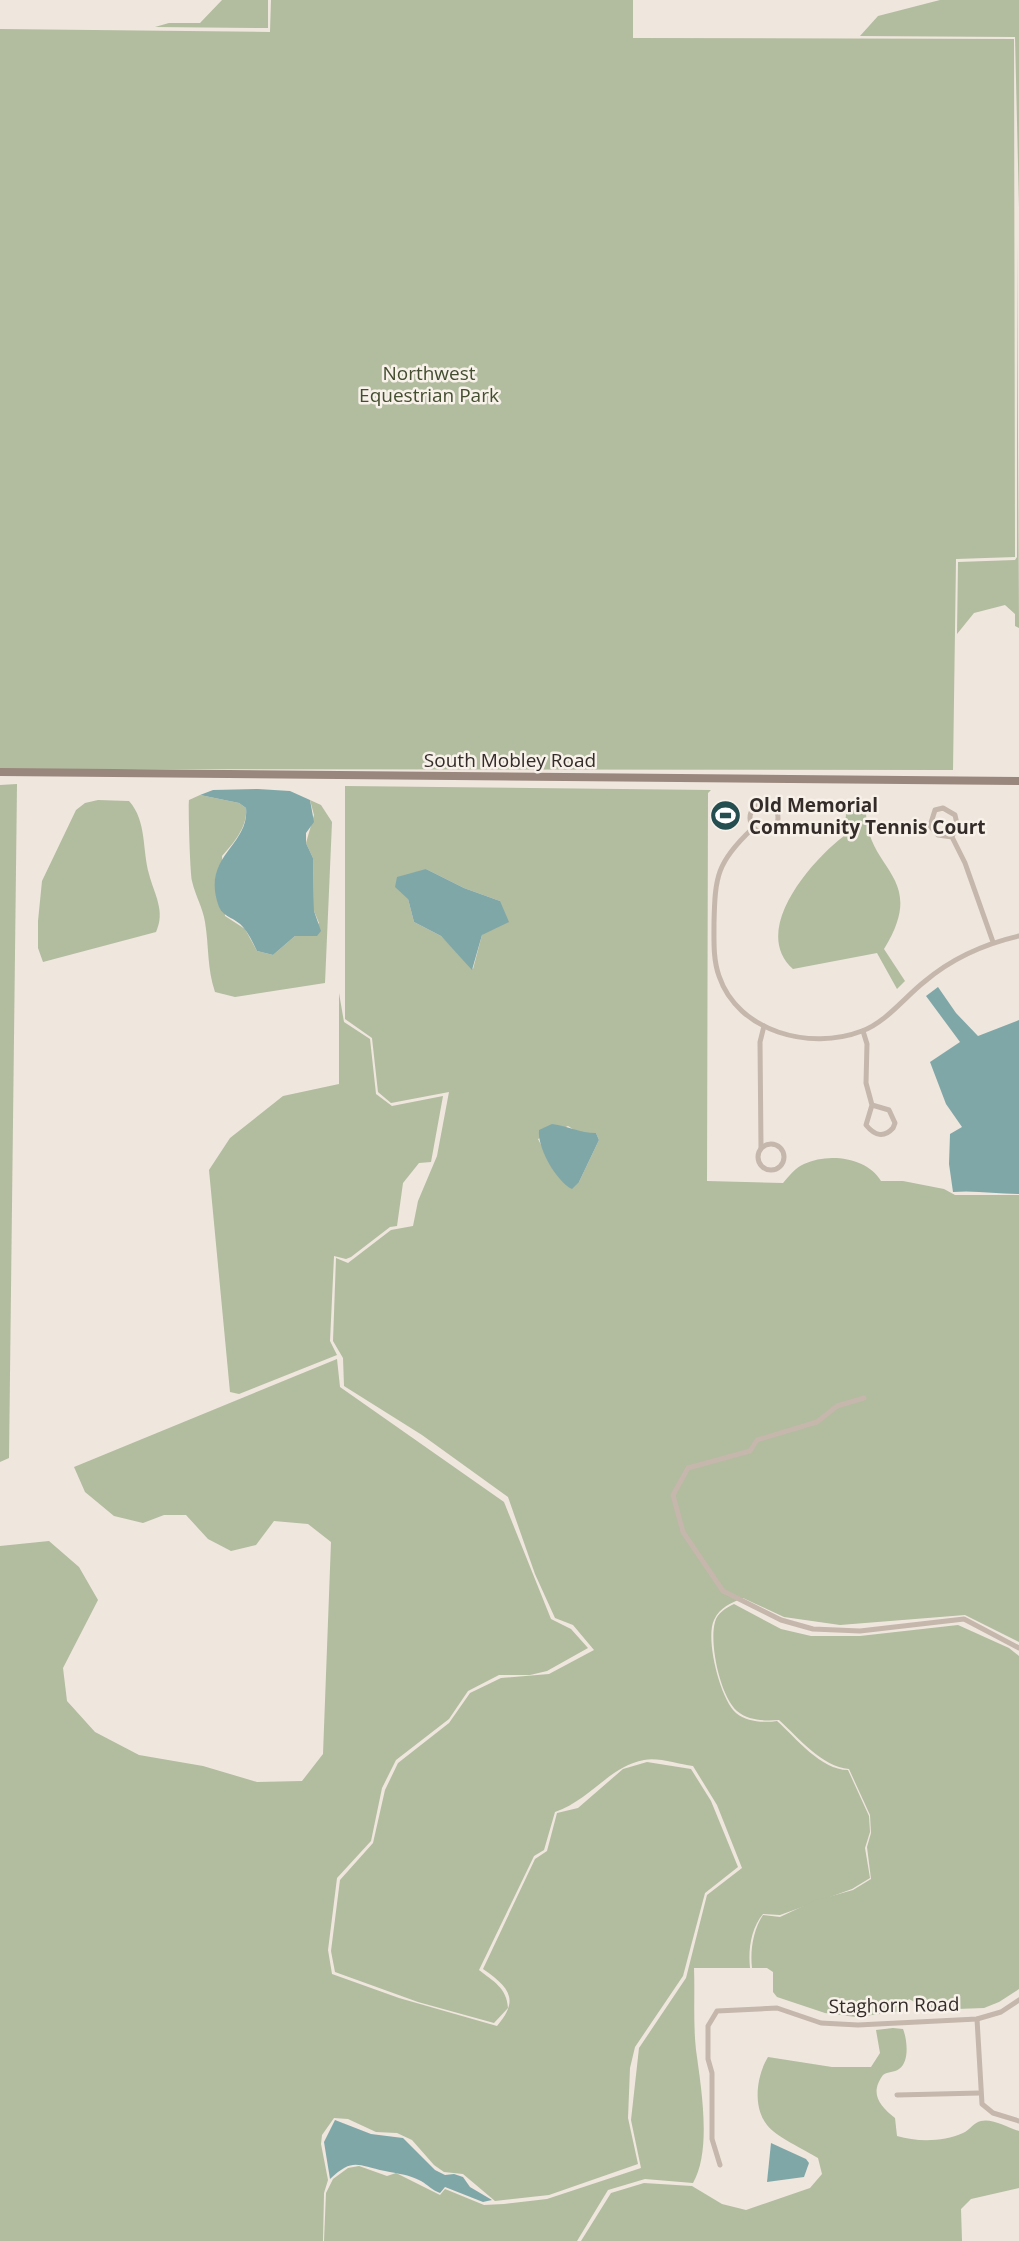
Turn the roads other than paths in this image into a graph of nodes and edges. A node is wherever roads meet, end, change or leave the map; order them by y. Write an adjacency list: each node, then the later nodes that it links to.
1 (0, 772): 2 (street, South Mobley Road)
2 (1019, 781)
3 (752, 830): 3 (street); 7 (street)
4 (952, 837): 4 (street); 6 (street)
5 (1019, 936): 6 (street)
6 (993, 942): 8 (street)
7 (764, 1026): 8 (street); 10 (street)
8 (863, 1031): 9 (street)
9 (872, 1105): 9 (street)
10 (761, 1148): 10 (street)
11 (864, 1398): 12 (street)
12 (1019, 1648)
13 (1019, 2000): 14 (street, Staghorn Road)
14 (977, 2019): 15 (street); 18 (street, Staghorn Road)
15 (980, 2093): 16 (street); 17 (street)
16 (897, 2095)
17 (1019, 2122)
18 (720, 2165)

